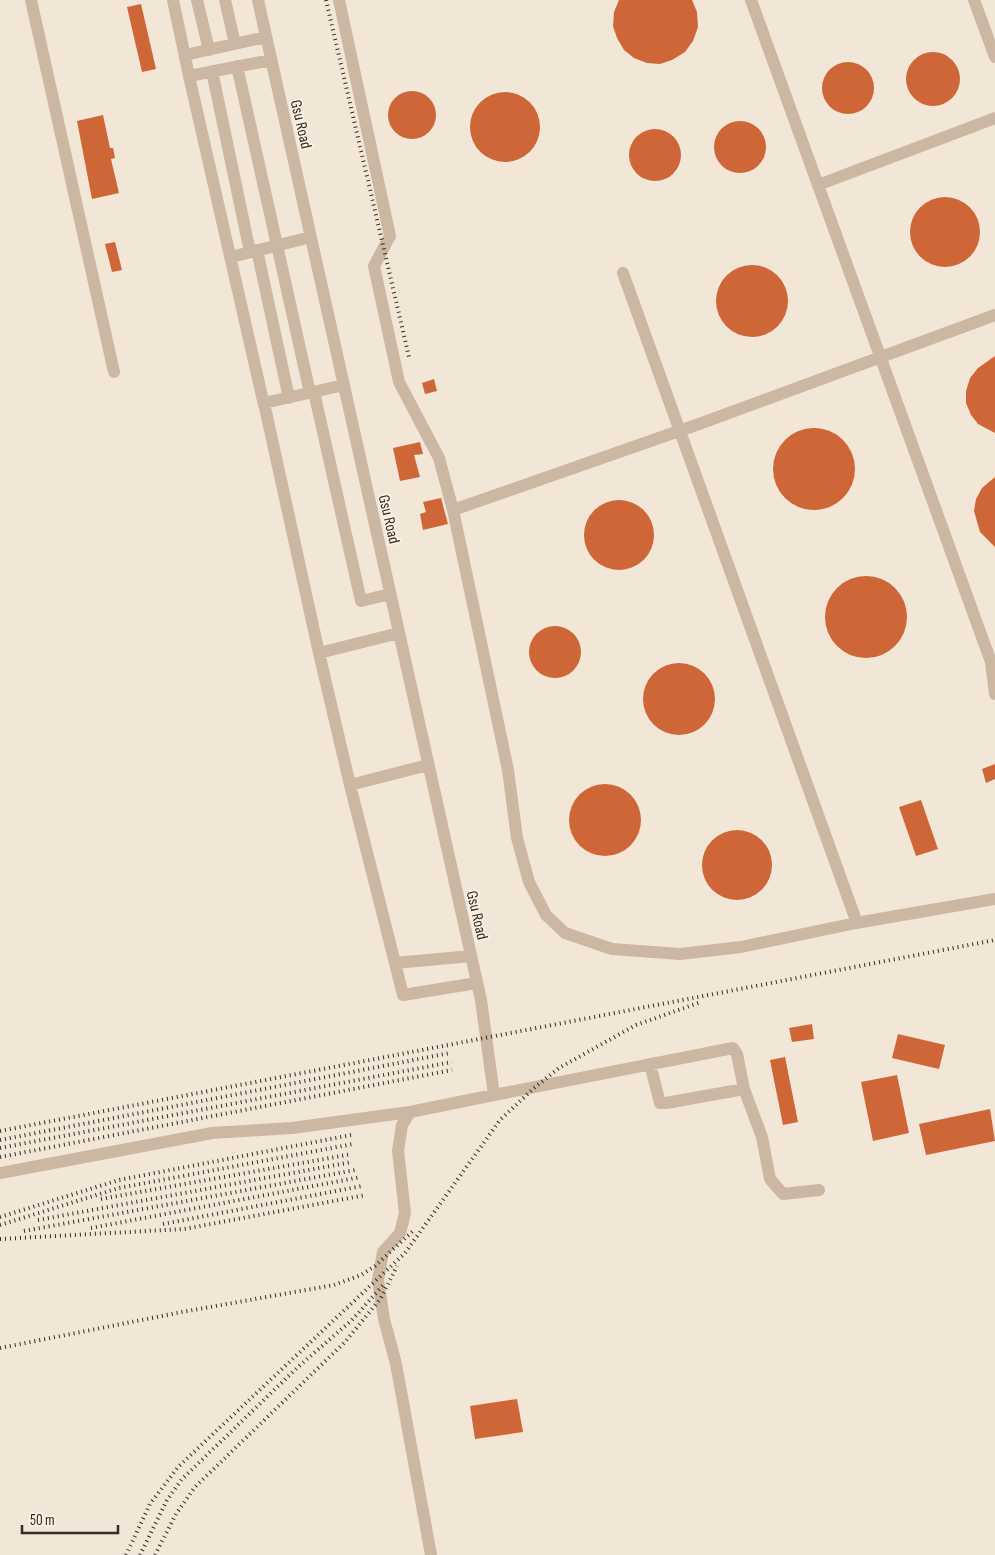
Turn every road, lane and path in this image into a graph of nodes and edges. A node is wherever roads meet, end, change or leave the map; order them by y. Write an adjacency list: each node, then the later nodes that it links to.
1 (31, 0): 27 (street)
2 (172, 0): 12 (street)
3 (197, 0): 11 (street)
4 (225, 0): 10 (street)
5 (258, 0): 9 (street, Gsu Road)
6 (339, 0): 33 (street)
7 (751, 0): 19 (street)
8 (974, 0): 13 (street)
9 (266, 37): 10 (street); 14 (street, Gsu Road)
10 (235, 44): 11 (street)
11 (208, 50): 12 (street)
12 (185, 55): 17 (street)
13 (995, 57)
14 (271, 60): 15 (street); 20 (street, Gsu Road)
15 (237, 66): 16 (street); 21 (street)
16 (212, 71): 17 (street); 22 (street)
17 (189, 76): 23 (street)
18 (995, 118): 19 (street)
19 (818, 185): 26 (street)
20 (311, 236): 21 (street); 28 (street, Gsu Road)
21 (277, 245): 22 (street); 29 (street)
22 (254, 251): 23 (street); 30 (street)
23 (231, 257): 31 (street)
24 (623, 273): 32 (street)
25 (995, 315): 26 (street)
26 (880, 356): 32 (street); 37 (street)
27 (114, 372)
28 (344, 385): 29 (street); 34 (street, Gsu Road)
29 (312, 393): 30 (street); 34 (street)
30 (289, 398): 31 (street)
31 (264, 405): 36 (street)
32 (680, 430): 33 (street); 41 (street)
33 (453, 510): 41 (street)
34 (390, 594): 35 (street, Gsu Road)
35 (399, 633): 36 (street); 38 (street, Gsu Road)
36 (319, 653): 39 (street)
37 (995, 694)
38 (428, 765): 39 (street); 42 (street, Gsu Road)
39 (350, 785): 43 (street)
40 (995, 899): 41 (street)
41 (857, 923)
42 (470, 956): 43 (street); 44 (street, Gsu Road)
43 (395, 963): 44 (street)
44 (477, 984): 47 (street, Gsu Road)
45 (650, 1064): 46 (street); 46 (street); 47 (street)
46 (744, 1089): 50 (street)
47 (494, 1095): 48 (street)
48 (410, 1112): 49 (street); 51 (street)
49 (0, 1173)
50 (819, 1190)
51 (431, 1555)

